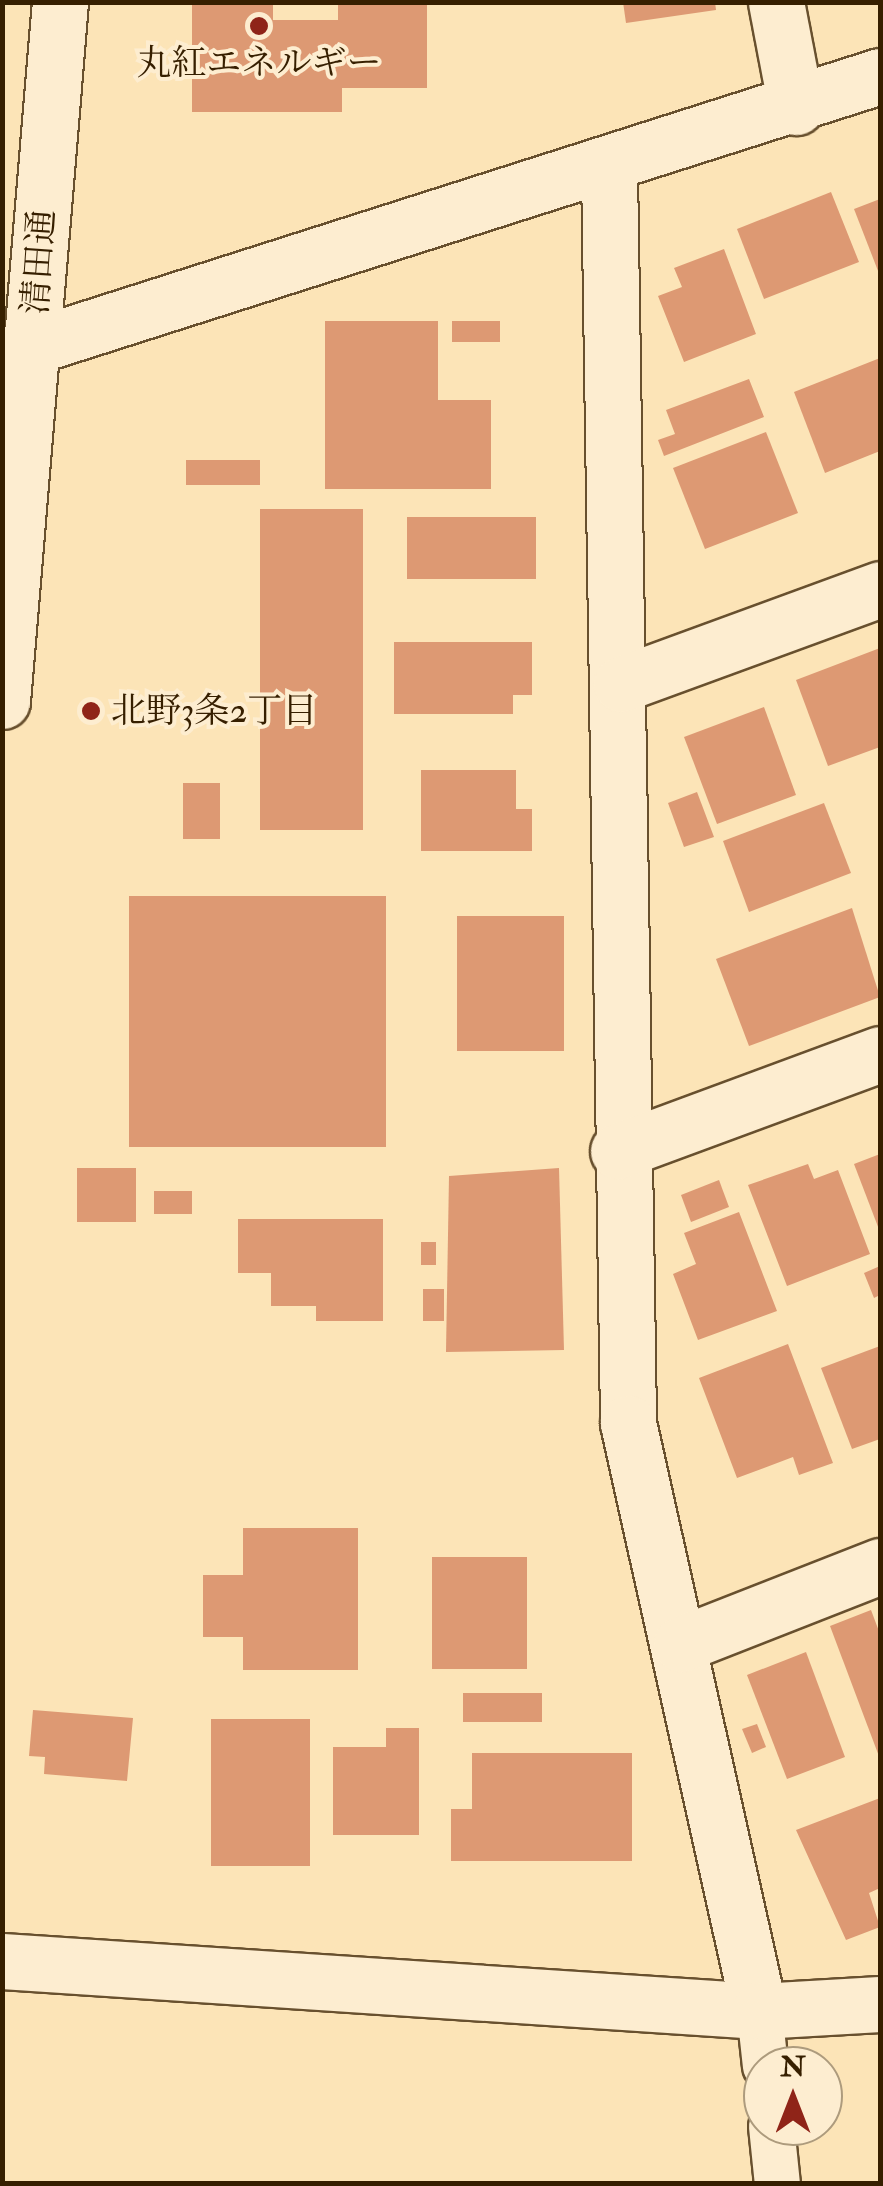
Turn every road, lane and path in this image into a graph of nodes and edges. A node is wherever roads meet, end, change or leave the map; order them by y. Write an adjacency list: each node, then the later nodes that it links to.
1 (60, 2): 6 (street, 清田通)
2 (776, 2): 4 (street)
3 (880, 76): 4 (street)
4 (796, 108): 5 (street)
5 (609, 169): 6 (street); 8 (street)
6 (18, 348): 9 (street, 清田通)
7 (880, 589): 8 (street)
8 (621, 684): 11 (street)
9 (2, 701)
10 (880, 1054): 11 (street)
11 (618, 1152): 13 (street)
12 (880, 1566): 13 (street)
13 (681, 1644): 16 (street)
14 (2, 1962): 16 (street)
15 (880, 2004): 16 (street)
16 (759, 2011): 17 (lane)
17 (763, 2046)
18 (773, 2146): 19 (lane)
19 (777, 2184)

